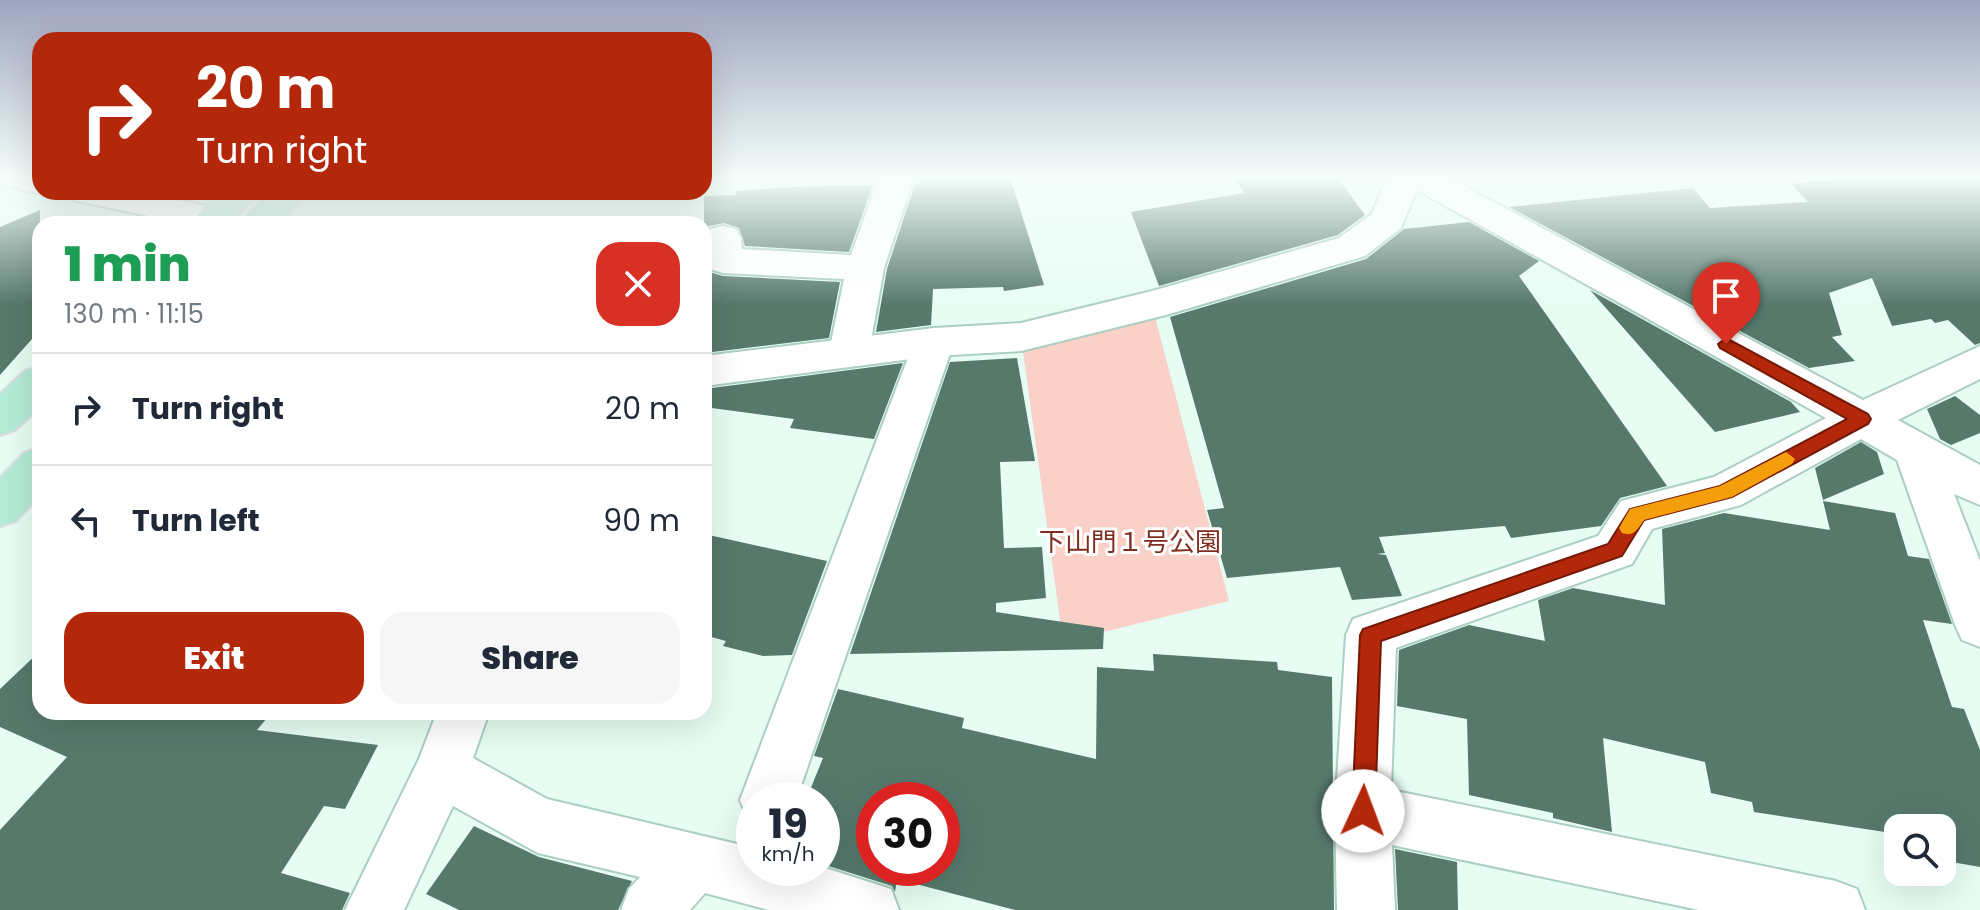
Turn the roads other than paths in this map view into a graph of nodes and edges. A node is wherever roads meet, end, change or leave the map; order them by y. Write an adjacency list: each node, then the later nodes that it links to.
1 (882, 219): 5 (street)
2 (1388, 219): 6 (street)
3 (1498, 219): 12 (street)
4 (723, 238): 5 (street)
5 (865, 268): 7 (street)
6 (934, 342): 7 (street); 18 (street)
7 (849, 352): 9 (street)
8 (1980, 361): 12 (street)
9 (712, 370)
10 (32, 389): 11 (main road)
11 (0, 419)
12 (1862, 419): 13 (street); 19 (street)
13 (1915, 449): 14 (street); 15 (street)
14 (1980, 487)
15 (1980, 625)
16 (460, 720): 17 (street)
17 (442, 770): 20 (street); 21 (street)
18 (775, 782)
19 (1363, 811): 24 (street); 25 (street)
20 (730, 858): 22 (street); 23 (street)
21 (374, 910)
22 (650, 910)
23 (870, 910)
24 (1366, 910)
25 (1836, 910)

